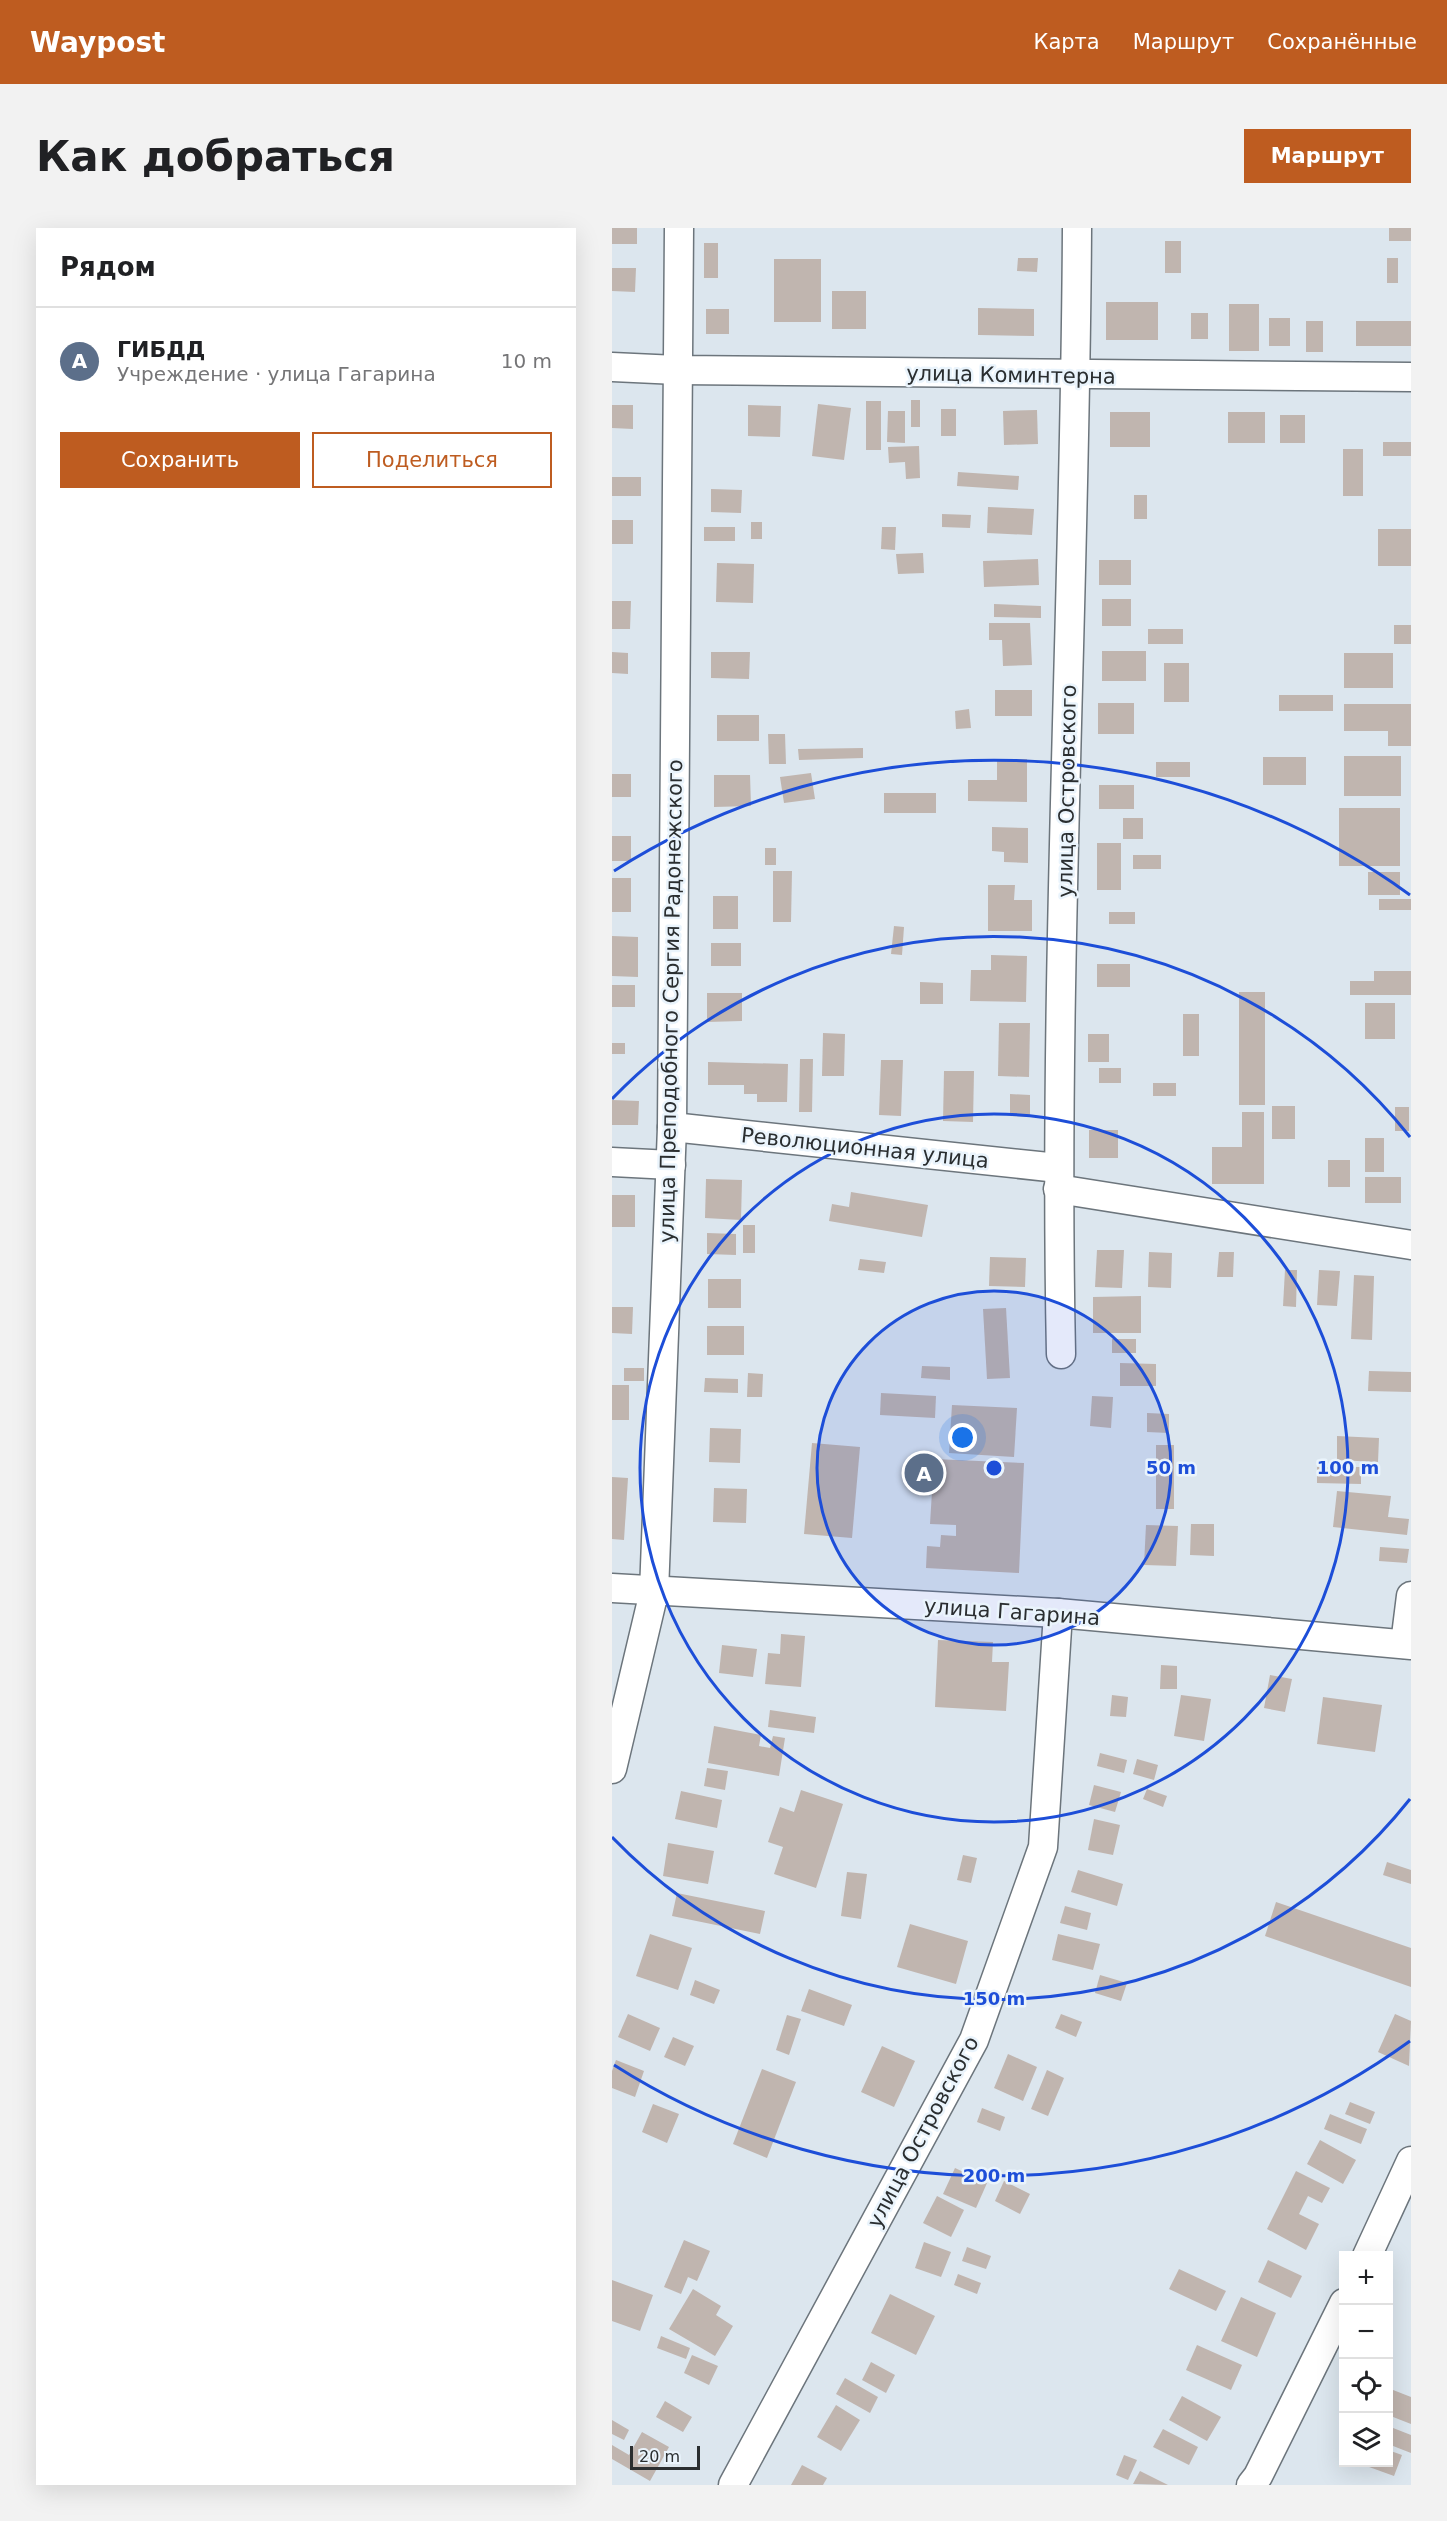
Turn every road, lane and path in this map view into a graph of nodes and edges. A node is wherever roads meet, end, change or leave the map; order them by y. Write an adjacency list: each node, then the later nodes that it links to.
1 (679, 228): 4 (street, улица Преподобного Сергия Радонежского)
2 (1077, 228): 5 (street, улица Островского)
3 (612, 366): 4 (street, улица Коминтерна)
4 (677, 370): 5 (street, улица Коминтерна); 7 (street, улица Преподобного Сергия Радонежского)
5 (1076, 376): 6 (street, улица Коминтерна); 10 (street, улица Островского)
6 (1411, 377)
7 (672, 1127): 9 (street, улица Преподобного Сергия Радонежского); 10 (street, Революционная улица)
8 (612, 1162): 9 (street)
9 (671, 1165): 14 (street, улица Преподобного Сергия Радонежского)
10 (1058, 1179): 11 (street, Революционная улица); 12 (street, улица Островского)
11 (1411, 1245)
12 (1061, 1354)
13 (612, 1588): 14 (street, улица Гагарина)
14 (654, 1592): 16 (street, улица Гагарина); 18 (street, улица Преподобного Сергия Радонежского)
15 (1411, 1596): 17 (street)
16 (1058, 1613): 17 (street, улица Гагарина); 22 (street, улица Островского)
17 (1408, 1644)
18 (612, 1769)
19 (1411, 2161): 20 (street)
20 (1369, 2251)
21 (1343, 2305): 23 (street)
22 (733, 2485)
23 (1251, 2485)

